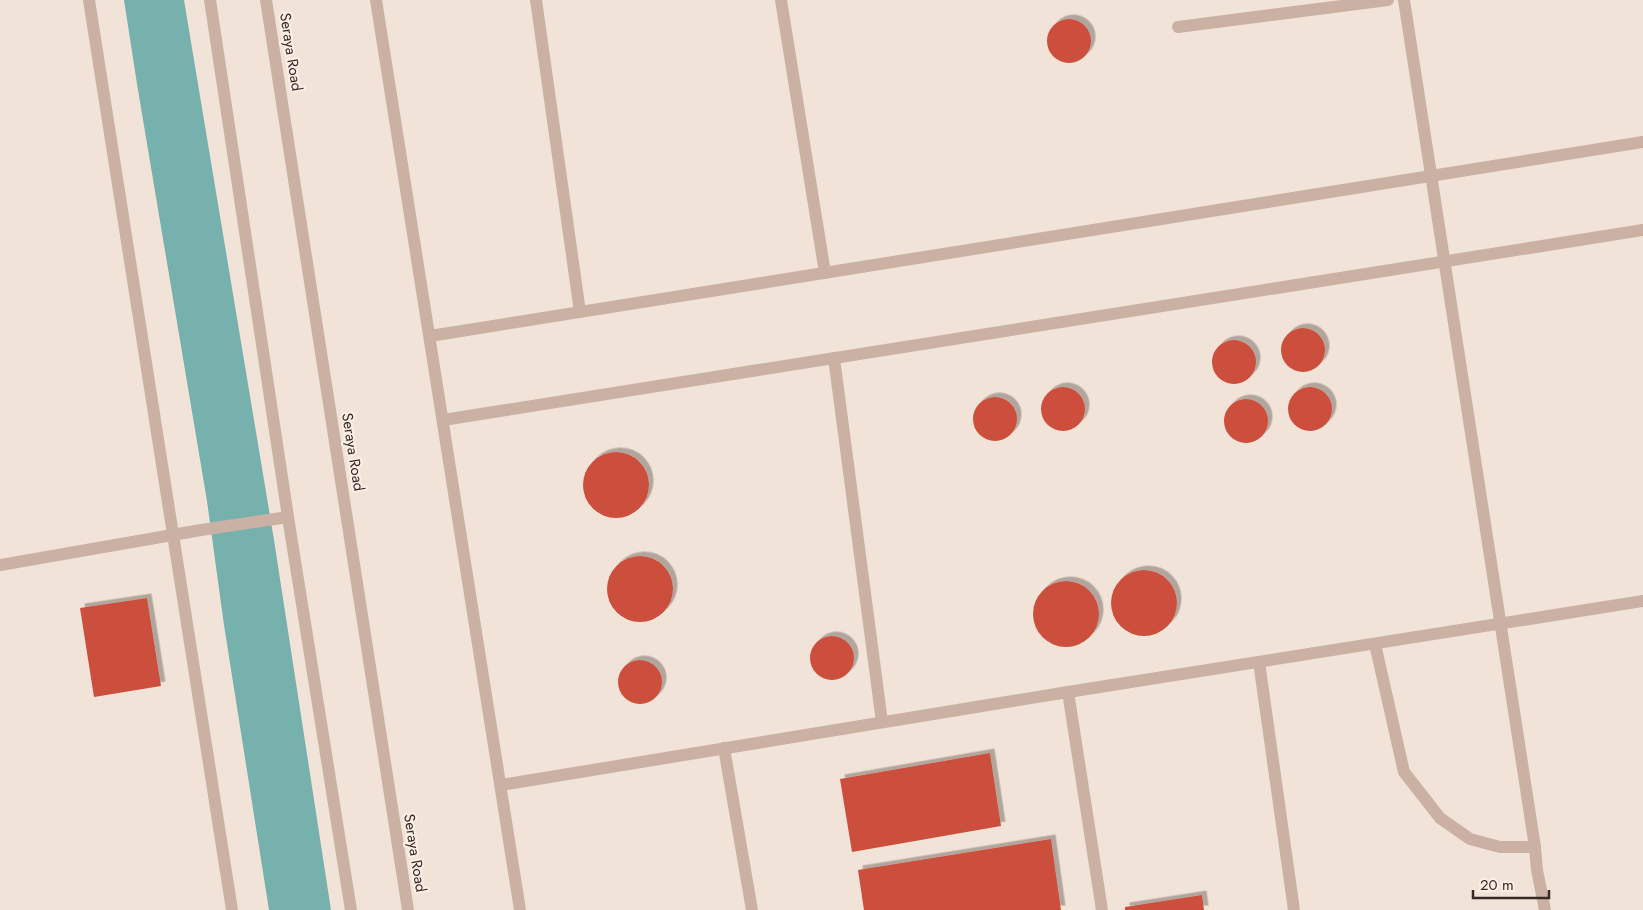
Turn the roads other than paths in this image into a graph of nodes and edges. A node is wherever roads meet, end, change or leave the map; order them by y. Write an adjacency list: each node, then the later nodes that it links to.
1 (89, 0): 20 (street)
2 (210, 0): 19 (street)
3 (266, 0): 33 (street, Seraya Road)
4 (376, 0): 16 (street)
5 (536, 0): 15 (street)
6 (781, 0): 14 (street)
7 (1388, 0): 9 (street)
8 (1404, 0): 11 (street)
9 (1178, 27)
10 (1643, 142): 11 (street)
11 (1431, 176): 13 (street); 14 (street)
12 (1643, 230): 13 (street)
13 (1444, 262): 17 (street); 23 (street)
14 (825, 273): 15 (street)
15 (580, 312): 16 (street)
16 (430, 336): 18 (street)
17 (834, 358): 18 (street); 27 (street)
18 (443, 420): 29 (street)
19 (282, 518): 20 (street); 32 (street)
20 (173, 535): 21 (street); 31 (street)
21 (0, 565)
22 (1643, 601): 23 (street)
23 (1500, 624): 24 (street); 30 (street)
24 (1375, 644): 25 (street); 30 (street)
25 (1259, 662): 26 (street); 37 (street)
26 (1068, 692): 27 (street); 36 (street)
27 (882, 722): 28 (street)
28 (724, 748): 29 (street); 35 (street)
29 (500, 785): 34 (street)
30 (1535, 846): 38 (street)
31 (232, 910)
32 (351, 910)
33 (408, 910)
34 (520, 910)
35 (752, 910)
36 (1102, 910)
37 (1294, 910)
38 (1545, 910)

